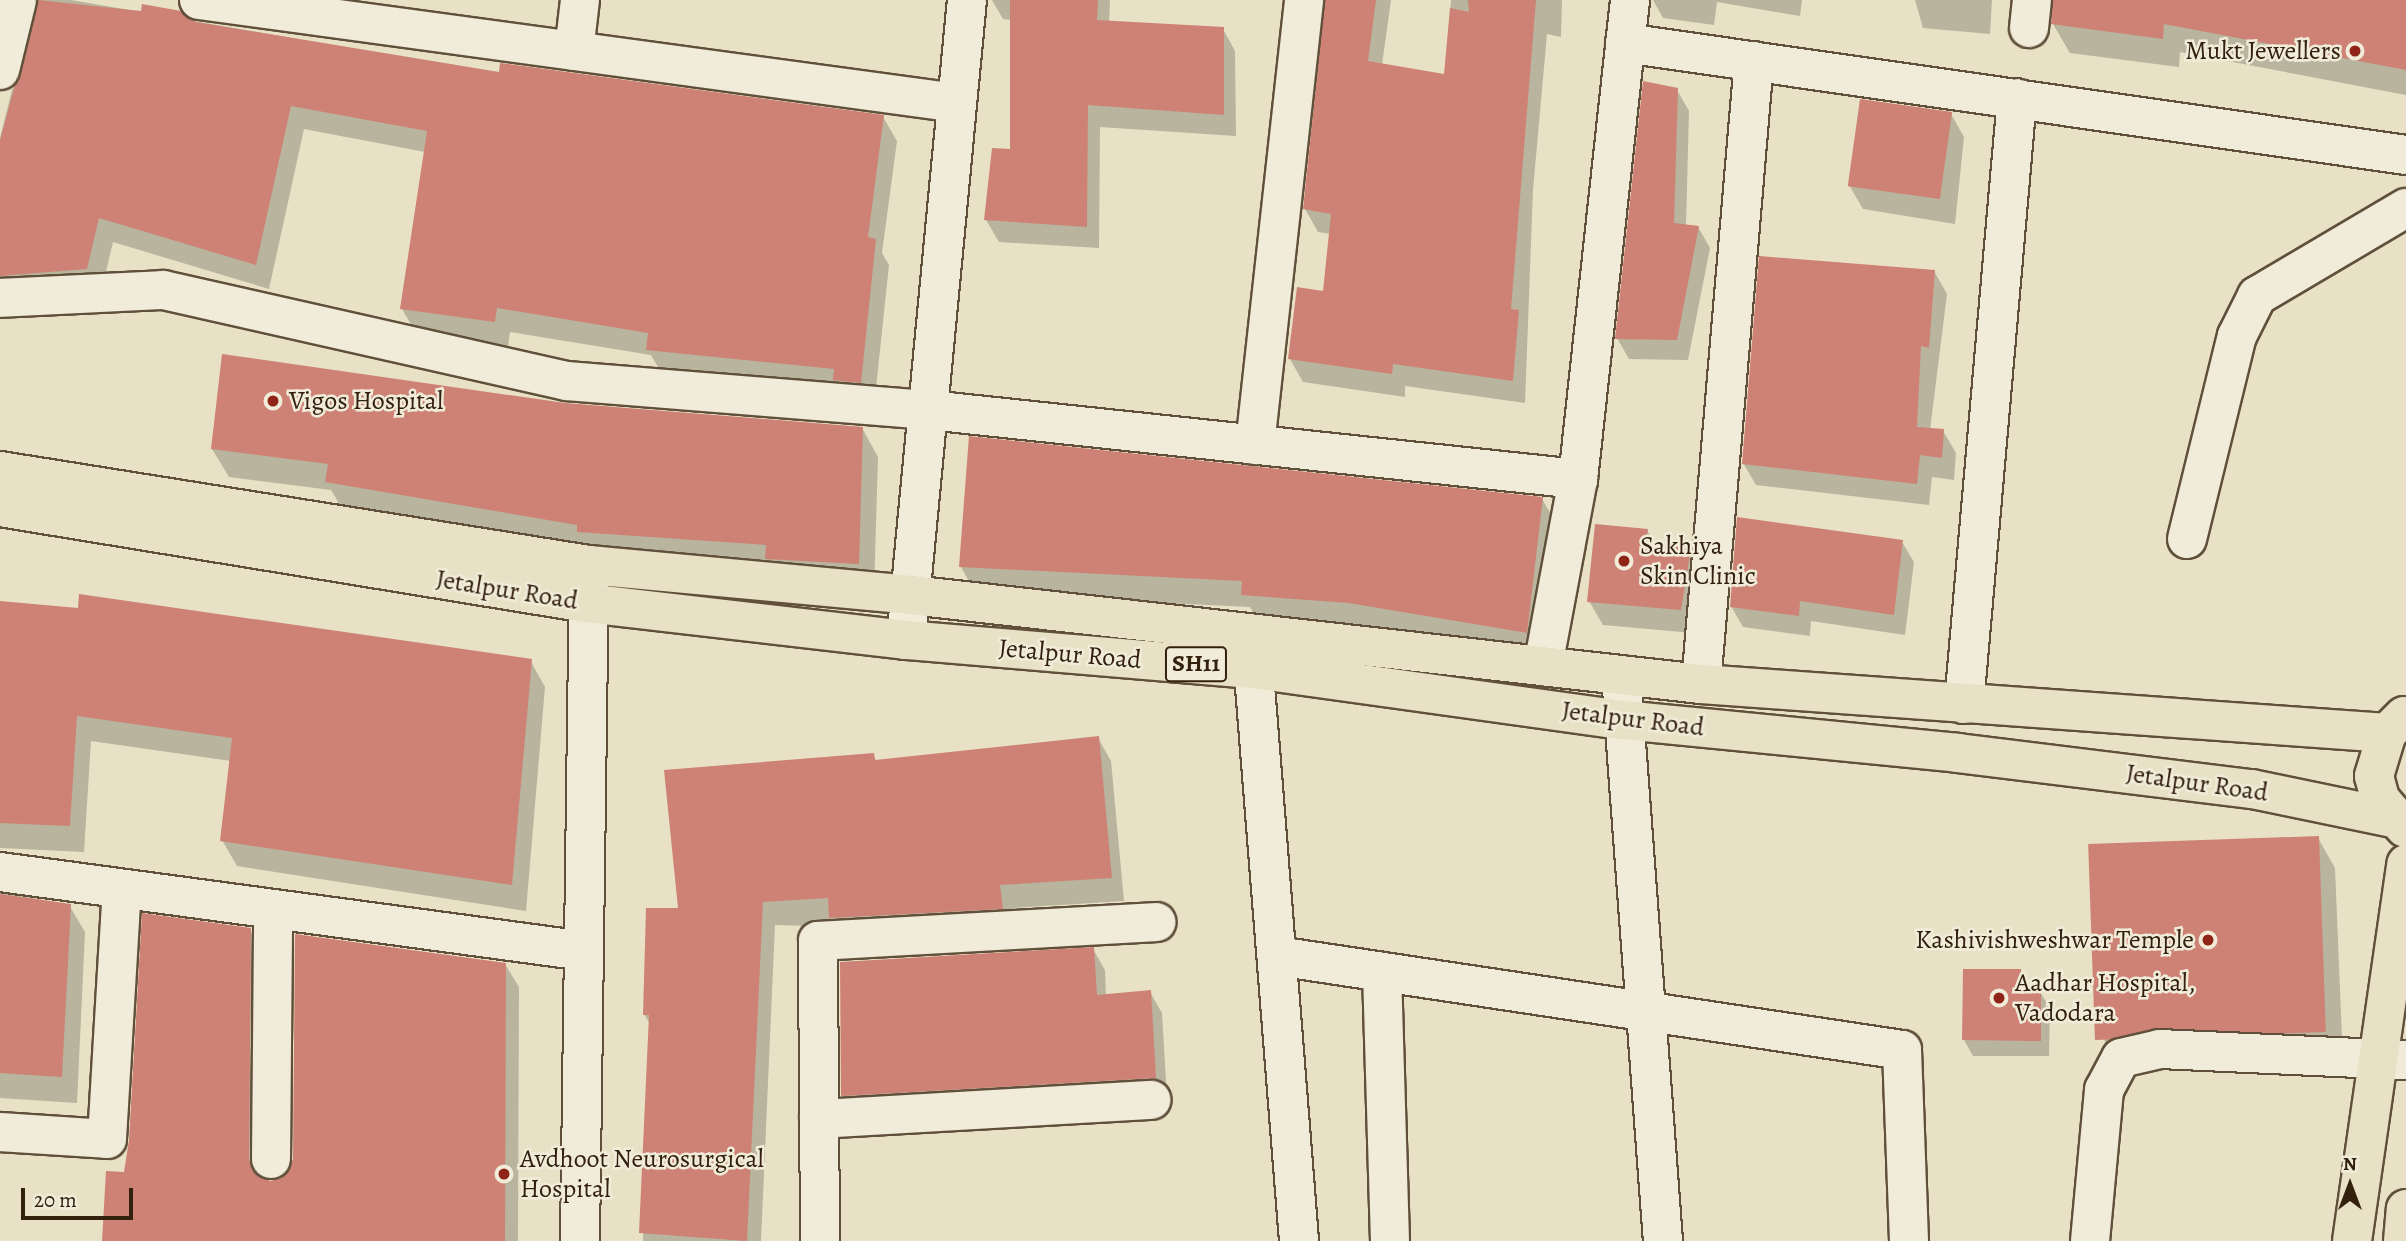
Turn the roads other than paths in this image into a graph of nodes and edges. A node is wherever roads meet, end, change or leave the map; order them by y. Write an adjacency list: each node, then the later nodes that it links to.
1 (17, 0): 10 (street)
2 (199, 0): 8 (street)
3 (580, 0): 8 (street)
4 (967, 0): 12 (street)
5 (1304, 0): 17 (street)
6 (1630, 0): 7 (street)
7 (1625, 43): 9 (street); 19 (street)
8 (574, 51): 12 (street)
9 (1754, 61): 11 (street); 30 (street)
10 (0, 70)
11 (2017, 98): 13 (street); 31 (street)
12 (957, 103): 16 (street)
13 (2406, 155)
14 (2406, 208): 21 (street)
15 (0, 298): 16 (street)
16 (929, 410): 17 (street); 23 (street)
17 (1255, 445): 19 (street)
18 (0, 471): 22 (main road, Jetalpur Road / SH11)
19 (1578, 479): 27 (street)
20 (0, 507): 24 (main road, Jetalpur Road / SH11)
21 (2187, 539)
22 (589, 565): 23 (main road, Jetalpur Road / SH11); 24 (street)
23 (911, 595): 25 (main road, Jetalpur Road / SH11); 26 (street)
24 (587, 603): 26 (main road, Jetalpur Road / SH11); 40 (street)
25 (1250, 632): 27 (main road, Jetalpur Road / SH11); 28 (street)
26 (906, 640): 28 (main road, Jetalpur Road / SH11)
27 (1543, 666): 29 (main road, Jetalpur Road / SH11)
28 (1254, 669): 32 (main road, Jetalpur Road / SH11); 41 (street)
29 (1621, 675): 30 (main road, Jetalpur Road / SH11); 32 (street)
30 (1701, 684): 31 (main road, Jetalpur Road / SH11)
31 (1964, 704): 33 (main road, Jetalpur Road / SH11)
32 (1623, 720): 34 (main road, Jetalpur Road / SH11); 43 (street)
33 (2396, 724): 34 (main road)
34 (2399, 824)
35 (2406, 863): 44 (main road)
36 (0, 872): 37 (street)
37 (122, 888): 38 (street); 47 (street)
38 (273, 909): 40 (street); 48 (street)
39 (1156, 922): 46 (street)
40 (584, 951): 51 (street)
41 (1277, 956): 42 (street); 53 (street)
42 (1382, 972): 43 (street); 54 (street)
43 (1644, 1011): 55 (street); 56 (street)
44 (2394, 1060): 57 (street); 58 (main road)
45 (1151, 1100): 46 (street)
46 (819, 1119): 52 (street)
47 (0, 1132)
48 (271, 1159)
49 (2406, 1209): 50 (main road)
50 (2406, 1218): 59 (main road)
51 (580, 1241)
52 (820, 1241)
53 (1299, 1241)
54 (1390, 1241)
55 (1663, 1241)
56 (1909, 1241)
57 (2090, 1241)
58 (2352, 1241)
59 (2403, 1241)

